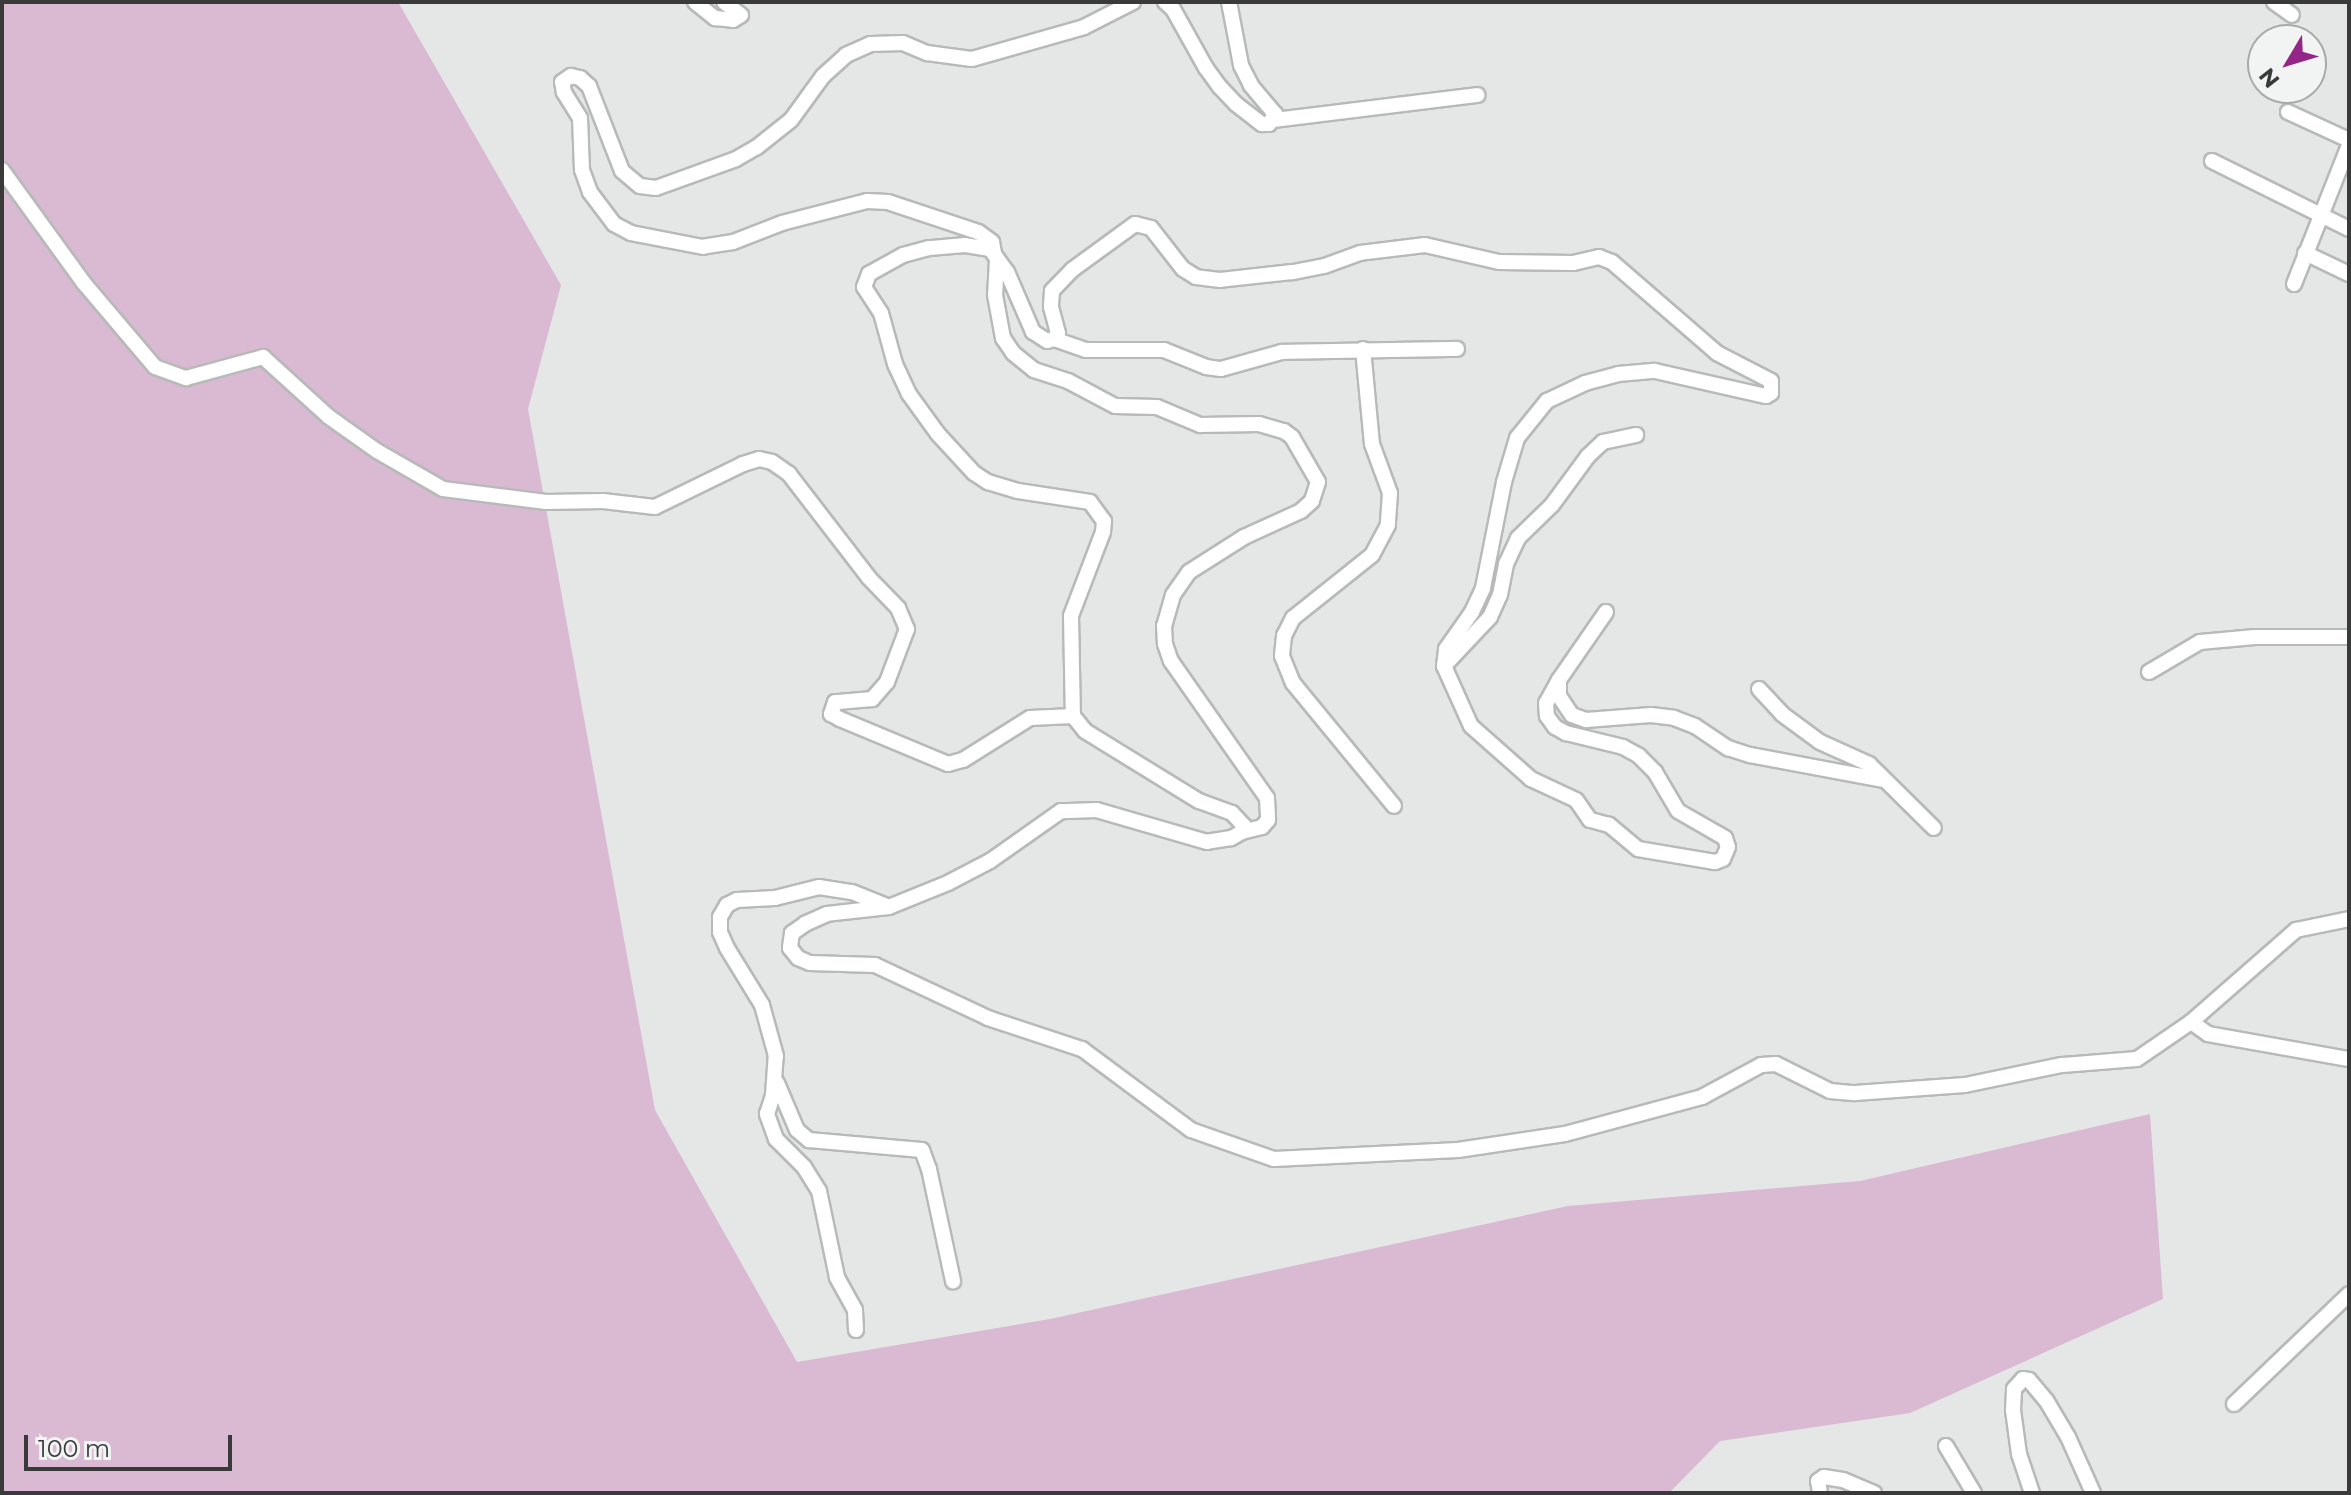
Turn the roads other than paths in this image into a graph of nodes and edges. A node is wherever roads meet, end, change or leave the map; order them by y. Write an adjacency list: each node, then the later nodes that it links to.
1 (695, 2): 2 (street)
2 (724, 2)
3 (1133, 2): 17 (street)
4 (1165, 2): 10 (street)
5 (1229, 2): 10 (street)
6 (2274, 2): 7 (street)
7 (2292, 15)
8 (1477, 95): 10 (street)
9 (2288, 112): 11 (street)
10 (1274, 120)
11 (2349, 142): 14 (street)
12 (2212, 161): 14 (street)
13 (2, 170): 30 (street)
14 (2319, 214): 15 (street); 16 (street)
15 (2349, 229)
16 (2305, 253): 18 (street); 19 (street)
17 (995, 256): 20 (street); 30 (street); 34 (street)
18 (2349, 274)
19 (2294, 284)
20 (1054, 339): 21 (street); 26 (street)
21 (1363, 349): 22 (street); 32 (street)
22 (1457, 349)
23 (1636, 435): 26 (street)
24 (1606, 612): 28 (street)
25 (2349, 637): 27 (street)
26 (1444, 666): 28 (street)
27 (2149, 672)
28 (1559, 680): 31 (street)
29 (1759, 689): 31 (street)
30 (1073, 716): 34 (street)
31 (1883, 780): 33 (street)
32 (1394, 806)
33 (1934, 828)
34 (1242, 832): 35 (street)
35 (889, 907): 37 (street); 39 (street)
36 (2349, 919): 37 (street)
37 (2191, 1022): 38 (street)
38 (2349, 1059)
39 (775, 1075): 40 (street); 42 (street)
40 (953, 1281)
41 (2349, 1294): 43 (street)
42 (856, 1330)
43 (2234, 1404)
44 (1946, 1446): 47 (street)
45 (1820, 1493): 46 (street)
46 (1874, 1493)
47 (1974, 1493)
48 (2032, 1493): 49 (street)
49 (2093, 1493)

